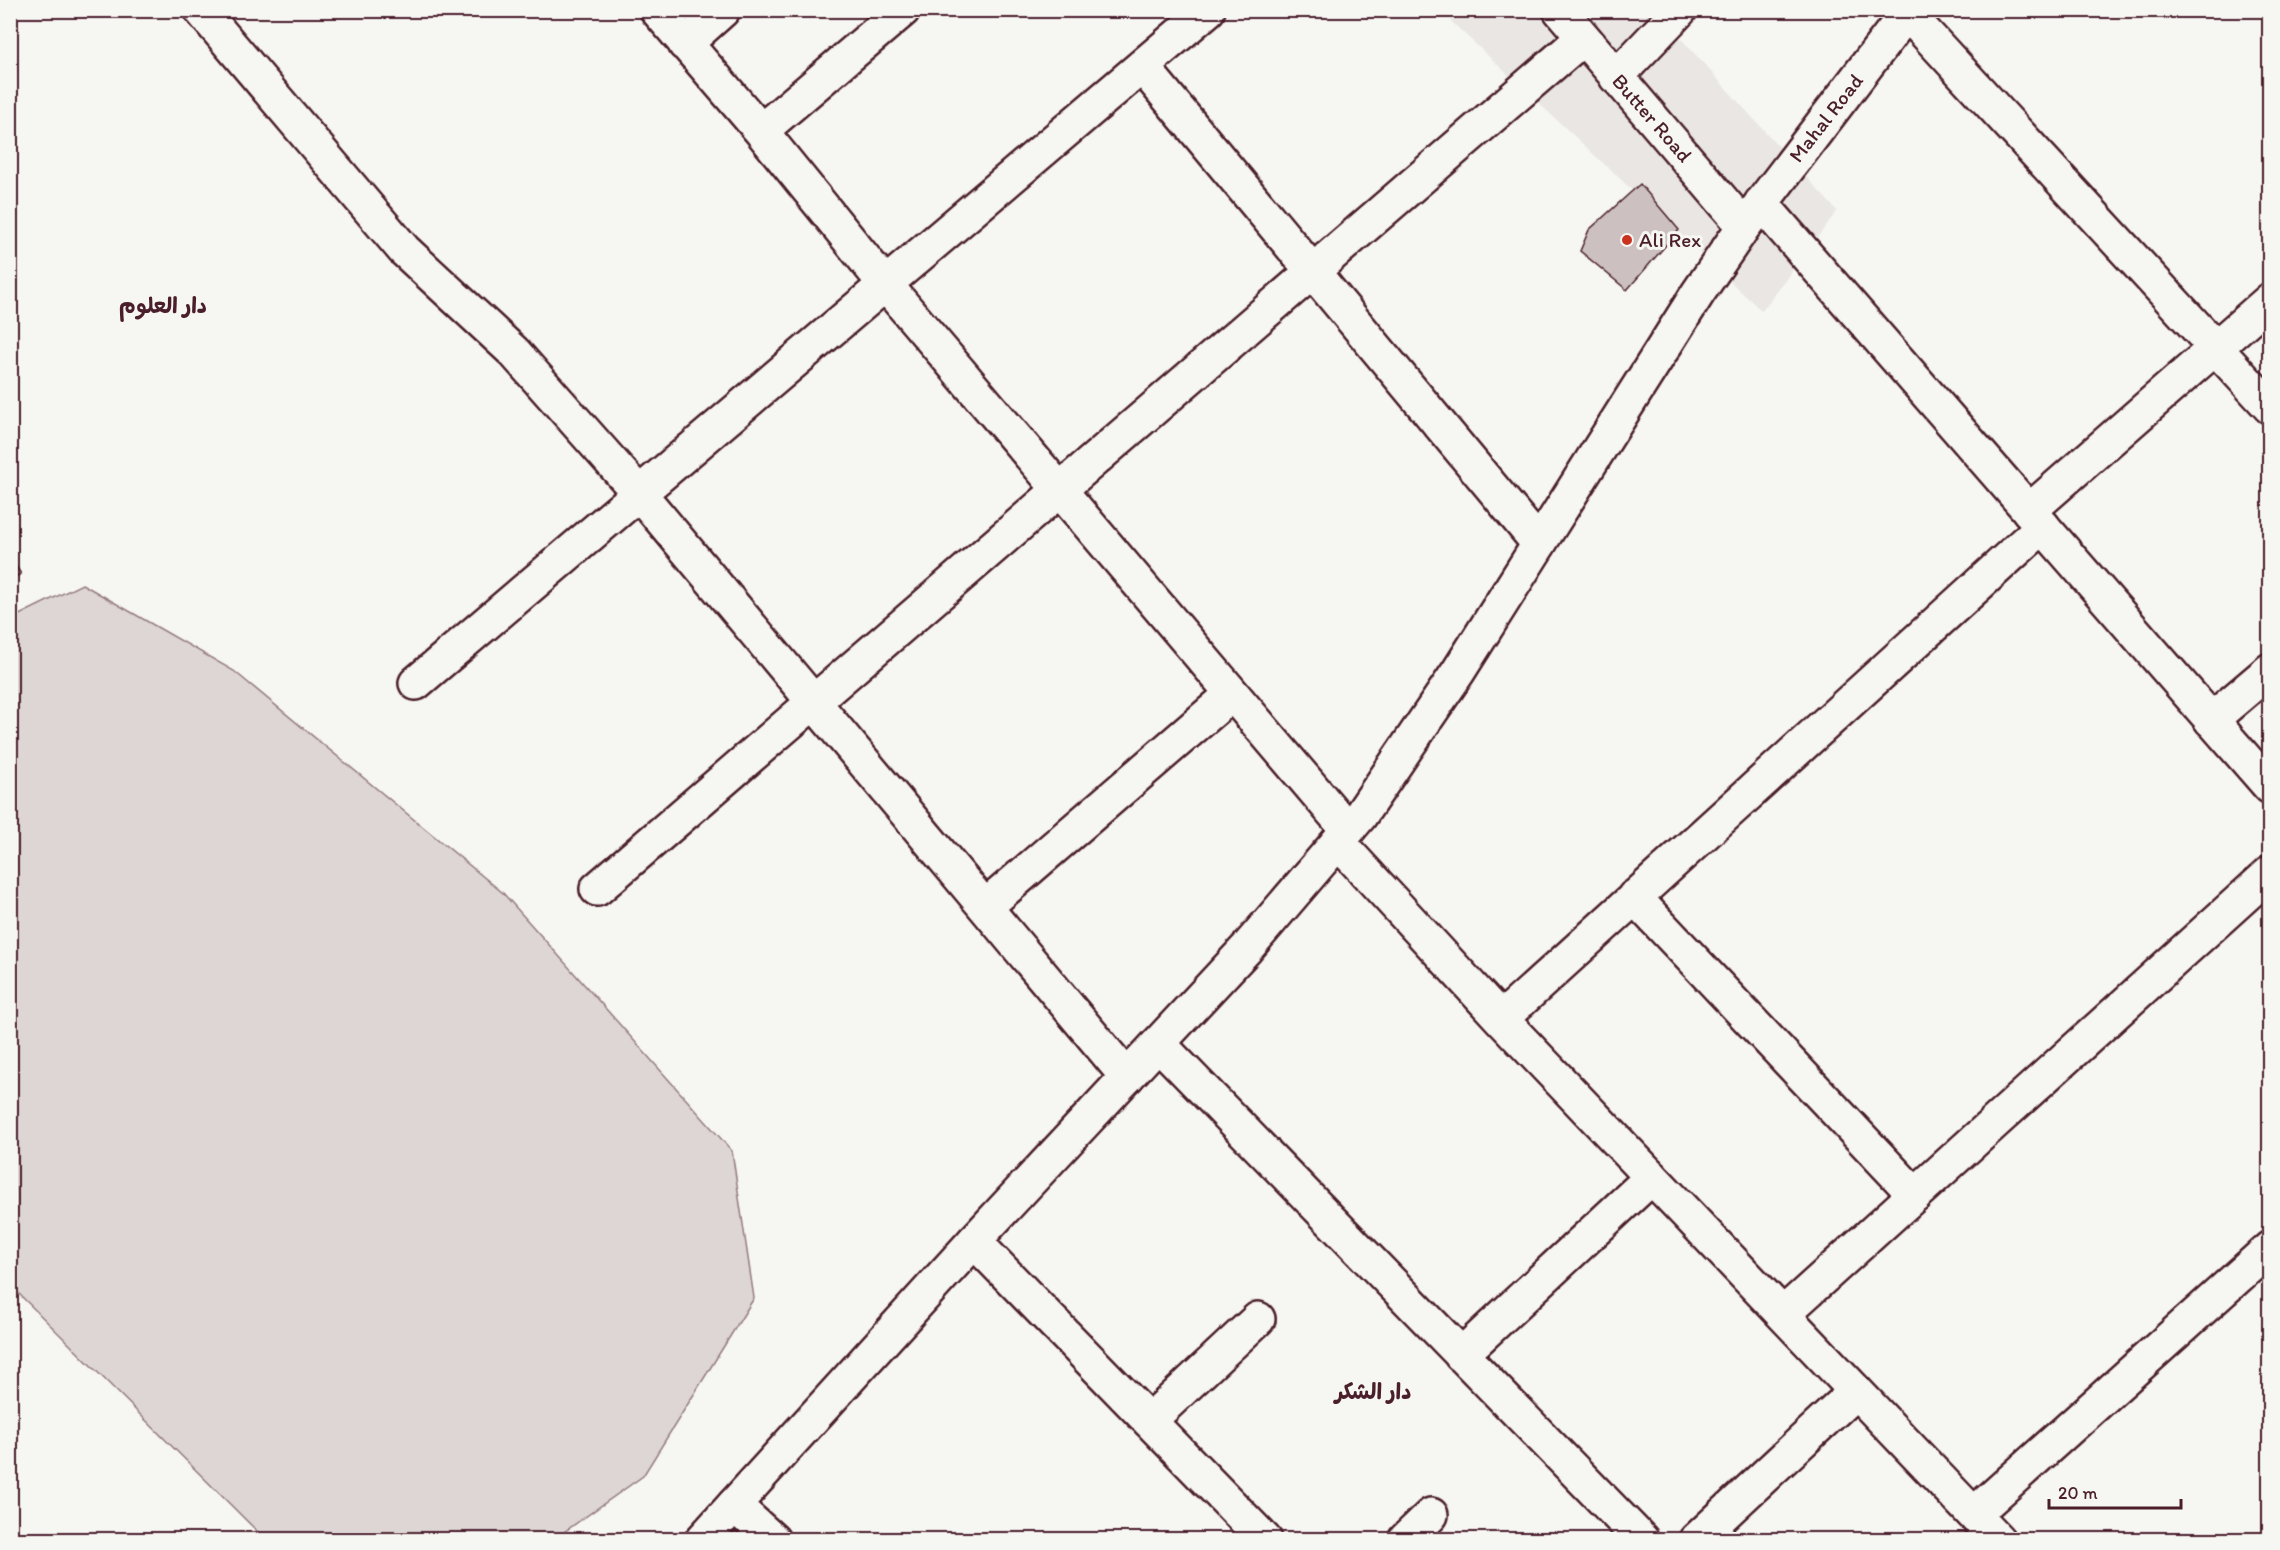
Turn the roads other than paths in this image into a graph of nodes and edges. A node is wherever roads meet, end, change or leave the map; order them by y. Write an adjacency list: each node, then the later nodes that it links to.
1 (201, 10): 21 (street)
2 (657, 10): 10 (street)
3 (723, 10): 10 (street)
4 (903, 10): 13 (street)
5 (1208, 10): 11 (street)
6 (1560, 10): 9 (street, Butter Road)
7 (1680, 10): 12 (street)
8 (1908, 12): 14 (street, Mahal Road); 18 (street)
9 (1583, 38): 12 (street, Butter Road); 15 (street)
10 (685, 44): 13 (street)
11 (1142, 66): 15 (street); 16 (street)
12 (1616, 76): 14 (street, Butter Road)
13 (761, 131): 16 (street)
14 (1752, 214): 22 (street, Butter Road); 23 (street, Mahal Road)
15 (1313, 272): 20 (street); 23 (street)
16 (885, 284): 20 (street); 21 (street)
17 (2270, 300): 18 (street)
18 (2216, 347): 19 (street); 22 (street)
19 (2270, 407)
20 (1060, 490): 26 (street); 27 (street)
21 (639, 493): 25 (street); 27 (street)
22 (2036, 518): 28 (street, Butter Road); 33 (street)
23 (1539, 544): 30 (street, Mahal Road)
24 (2270, 670): 28 (street)
25 (416, 682)
26 (1232, 694): 30 (street); 34 (street)
27 (815, 703): 32 (street); 34 (street)
28 (2211, 720): 29 (street, Butter Road)
29 (2270, 787)
30 (1343, 836): 35 (street); 36 (street, Mahal Road)
31 (2270, 873): 39 (street)
32 (597, 889)
33 (1634, 897): 35 (street); 39 (street)
34 (985, 907): 37 (street)
35 (1501, 1019): 38 (street)
36 (1159, 1044): 37 (street, Mahal Road); 44 (street)
37 (1127, 1077): 40 (street, Mahal Road)
38 (1652, 1177): 42 (street); 44 (street)
39 (1915, 1195): 42 (street)
40 (974, 1241): 46 (street); 47 (street, Mahal Road)
41 (2270, 1248): 49 (street)
42 (1783, 1314): 45 (street)
43 (1258, 1319): 46 (street)
44 (1461, 1355): 54 (street)
45 (1856, 1391): 49 (street); 55 (street)
46 (1149, 1421): 52 (street)
47 (734, 1505): 50 (street, Mahal Road); 51 (street)
48 (1431, 1515): 53 (street)
49 (1982, 1530)
50 (702, 1539)
51 (773, 1539)
52 (1265, 1539)
53 (1405, 1539)
54 (1642, 1539)
55 (1696, 1539)

